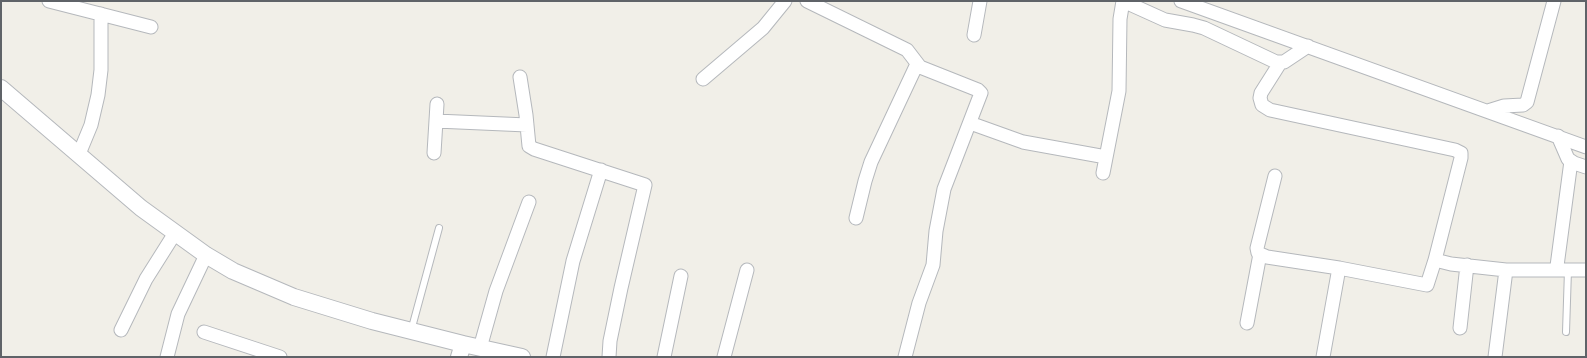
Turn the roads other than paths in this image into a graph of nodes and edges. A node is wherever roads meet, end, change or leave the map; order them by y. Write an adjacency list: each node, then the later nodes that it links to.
1 (49, 1): 8 (street)
2 (785, 1): 15 (street)
3 (807, 1): 13 (street)
4 (980, 1): 10 (street)
5 (1123, 1): 12 (street); 26 (street)
6 (1181, 1): 11 (street)
7 (1554, 1): 18 (street)
8 (101, 14): 9 (street); 25 (street)
9 (151, 27)
10 (974, 35)
11 (1308, 46): 12 (street); 18 (street)
12 (1280, 63): 37 (street)
13 (917, 64): 20 (street); 32 (street)
14 (520, 77): 21 (street)
15 (703, 79)
16 (1, 88): 25 (street)
17 (437, 104): 19 (street)
18 (1488, 111): 22 (street)
19 (436, 121): 21 (street); 24 (street)
20 (970, 123): 26 (street); 60 (street)
21 (528, 126): 28 (street)
22 (1558, 136): 23 (street); 27 (street)
23 (1586, 147)
24 (434, 153)
25 (80, 154): 34 (street)
26 (1106, 157): 29 (street)
27 (1579, 164): 42 (street)
28 (601, 170): 56 (street); 57 (street)
29 (1103, 173)
30 (1275, 176): 35 (street)
31 (529, 202): 51 (street)
32 (856, 218)
33 (439, 228): 49 (lane)
34 (175, 233): 36 (street); 47 (street)
35 (1260, 254): 39 (street); 45 (street)
36 (206, 255): 49 (street); 53 (street)
37 (1435, 260): 38 (street); 39 (street)
38 (1467, 265): 41 (street); 46 (street)
39 (1339, 268): 61 (street)
40 (747, 270): 59 (street)
41 (1506, 270): 42 (street); 62 (street)
42 (1565, 270): 43 (street); 50 (lane)
43 (1586, 270)
44 (681, 276): 58 (street)
45 (1248, 323)
46 (1460, 328)
47 (121, 330)
48 (204, 332): 54 (street)
49 (410, 332): 52 (street)
50 (1566, 332)
51 (480, 348): 52 (street); 55 (street)
52 (461, 351)
53 (167, 357)
54 (280, 357)
55 (522, 357)
56 (554, 357)
57 (609, 357)
58 (664, 357)
59 (724, 357)
60 (905, 357)
61 (1323, 357)
62 (1495, 357)

